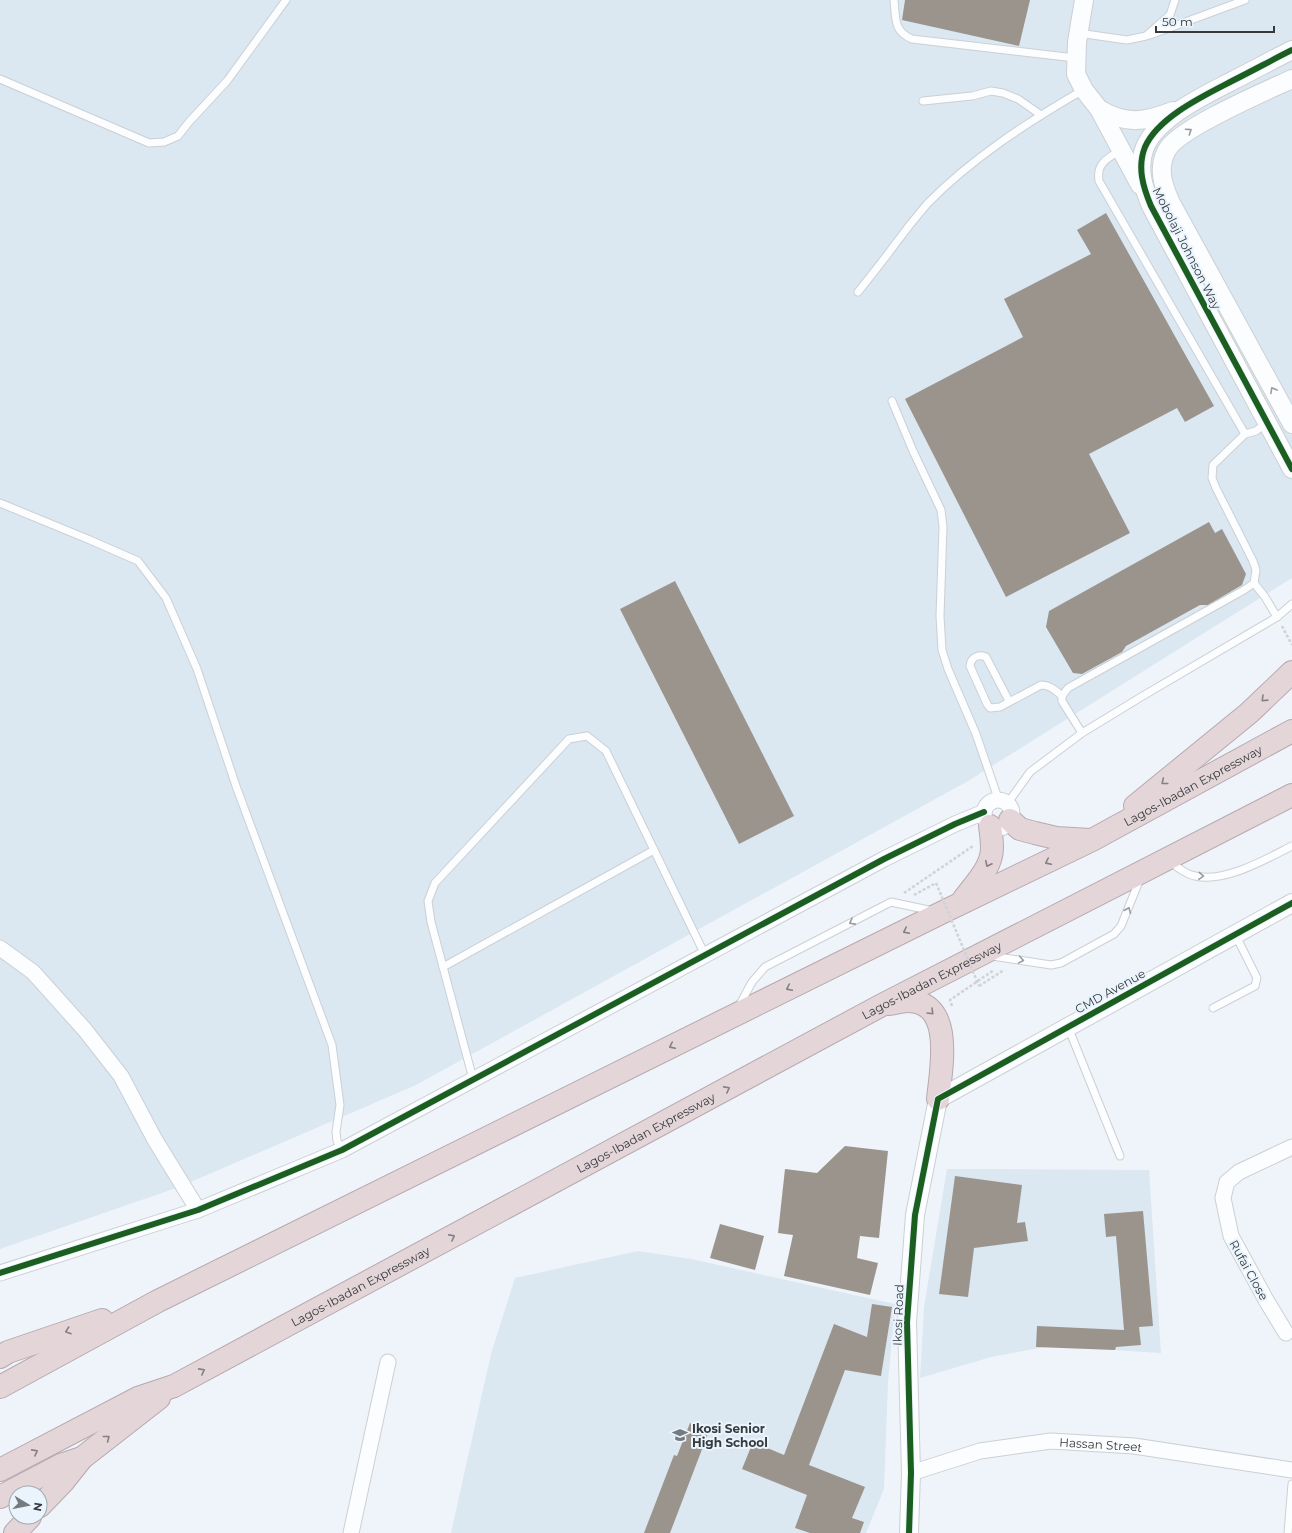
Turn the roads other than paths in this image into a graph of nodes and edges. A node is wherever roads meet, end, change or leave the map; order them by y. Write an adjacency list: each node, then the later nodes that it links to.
1 (286, 0): 10 (lane)
2 (894, 0): 9 (lane)
3 (1084, 0): 6 (street)
4 (1175, 0): 7 (lane)
5 (1245, 0): 7 (lane)
6 (1078, 32): 7 (lane); 9 (street)
7 (1146, 36)
8 (1292, 50): 14 (street, Mobolaji Johnson Way)
9 (1076, 58): 12 (street)
10 (0, 79)
11 (1292, 79): 19 (street, Mobolaji Johnson Way, one-way to 11)
12 (1084, 90): 15 (street); 16 (lane)
13 (923, 101): 16 (lane)
14 (1186, 105): 17 (street); 18 (street, Mobolaji Johnson Way)
15 (1099, 109): 17 (street); 20 (street)
16 (1041, 115): 23 (lane)
17 (1138, 121): 18 (street)
18 (1157, 130): 19 (street); 21 (street, Mobolaji Johnson Way)
19 (1173, 143): 22 (street, Mobolaji Johnson Way)
20 (1121, 150): 21 (street); 27 (lane)
21 (1138, 178): 22 (street); 25 (street, Mobolaji Johnson Way)
22 (1162, 178): 26 (street, Mobolaji Johnson Way, one-way to 22)
23 (858, 292)
24 (892, 401): 39 (lane)
25 (1266, 424): 27 (lane); 28 (street, Mobolaji Johnson Way)
26 (1292, 424)
27 (1245, 434): 30 (lane)
28 (1292, 469)
29 (0, 503): 60 (lane)
30 (1254, 583): 32 (lane); 34 (lane)
31 (1292, 604): 32 (lane)
32 (1277, 617): 37 (lane)
33 (1292, 672): 40 (highway, one-way to 40)
34 (1062, 696): 35 (lane); 37 (lane)
35 (1009, 701): 35 (lane)
36 (1292, 731): 40 (highway, Lagos-Ibadan Expressway)
37 (1082, 733): 39 (lane)
38 (1292, 795): 43 (highway, Lagos-Ibadan Expressway)
39 (998, 812): 40 (highway); 45 (highway, one-way to 45); 51 (street)
40 (1092, 840): 45 (highway, Lagos-Ibadan Expressway, one-way to 45)
41 (1292, 846): 43 (lane, one-way to 41)
42 (654, 850): 51 (lane); 52 (lane); 52 (lane)
43 (1167, 859): 44 (highway, Lagos-Ibadan Expressway)
44 (1142, 872): 50 (highway, Lagos-Ibadan Expressway); 50 (lane, one-way to 44)
45 (961, 903): 47 (highway, Lagos-Ibadan Expressway)
46 (1292, 903): 48 (street, CMD Avenue)
47 (941, 913): 55 (highway, Lagos-Ibadan Expressway, one-way to 55); 55 (lane, one-way to 55)
48 (1235, 934): 54 (lane); 56 (street, CMD Avenue)
49 (0, 948): 62 (street)
50 (982, 954): 53 (highway, Lagos-Ibadan Expressway)
51 (705, 955): 57 (street)
52 (443, 967): 57 (lane)
53 (882, 1005): 58 (highway, one-way to 58); 68 (highway, Lagos-Ibadan Expressway, one-way to 53)
54 (1213, 1008)
55 (734, 1015): 64 (highway, Lagos-Ibadan Expressway, one-way to 64)
56 (1068, 1027): 58 (street, CMD Avenue); 61 (lane)
57 (473, 1080): 60 (street)
58 (938, 1099): 73 (street, Ikosi Road)
59 (1292, 1147): 65 (street, Rufai Close)
60 (342, 1150): 62 (street)
61 (1120, 1156)
62 (198, 1210): 63 (street)
63 (0, 1273)
64 (158, 1301): 66 (highway, one-way to 66); 69 (highway, Lagos-Ibadan Expressway)
65 (1286, 1333)
66 (3, 1354)
67 (388, 1362): 79 (street)
68 (174, 1386): 70 (highway, one-way to 68); 71 (highway, Lagos-Ibadan Expressway, one-way to 68)
69 (0, 1387)
70 (82, 1458): 75 (highway); 76 (highway)
71 (0, 1470)
72 (1292, 1470): 73 (street, Hassan Street)
73 (912, 1473): 80 (street, Ikosi Road)
74 (1292, 1484): 81 (lane)
75 (0, 1497)
76 (48, 1498)
77 (22, 1525): 78 (highway)
78 (15, 1533)
79 (351, 1533)
80 (909, 1533)
81 (1288, 1533)

